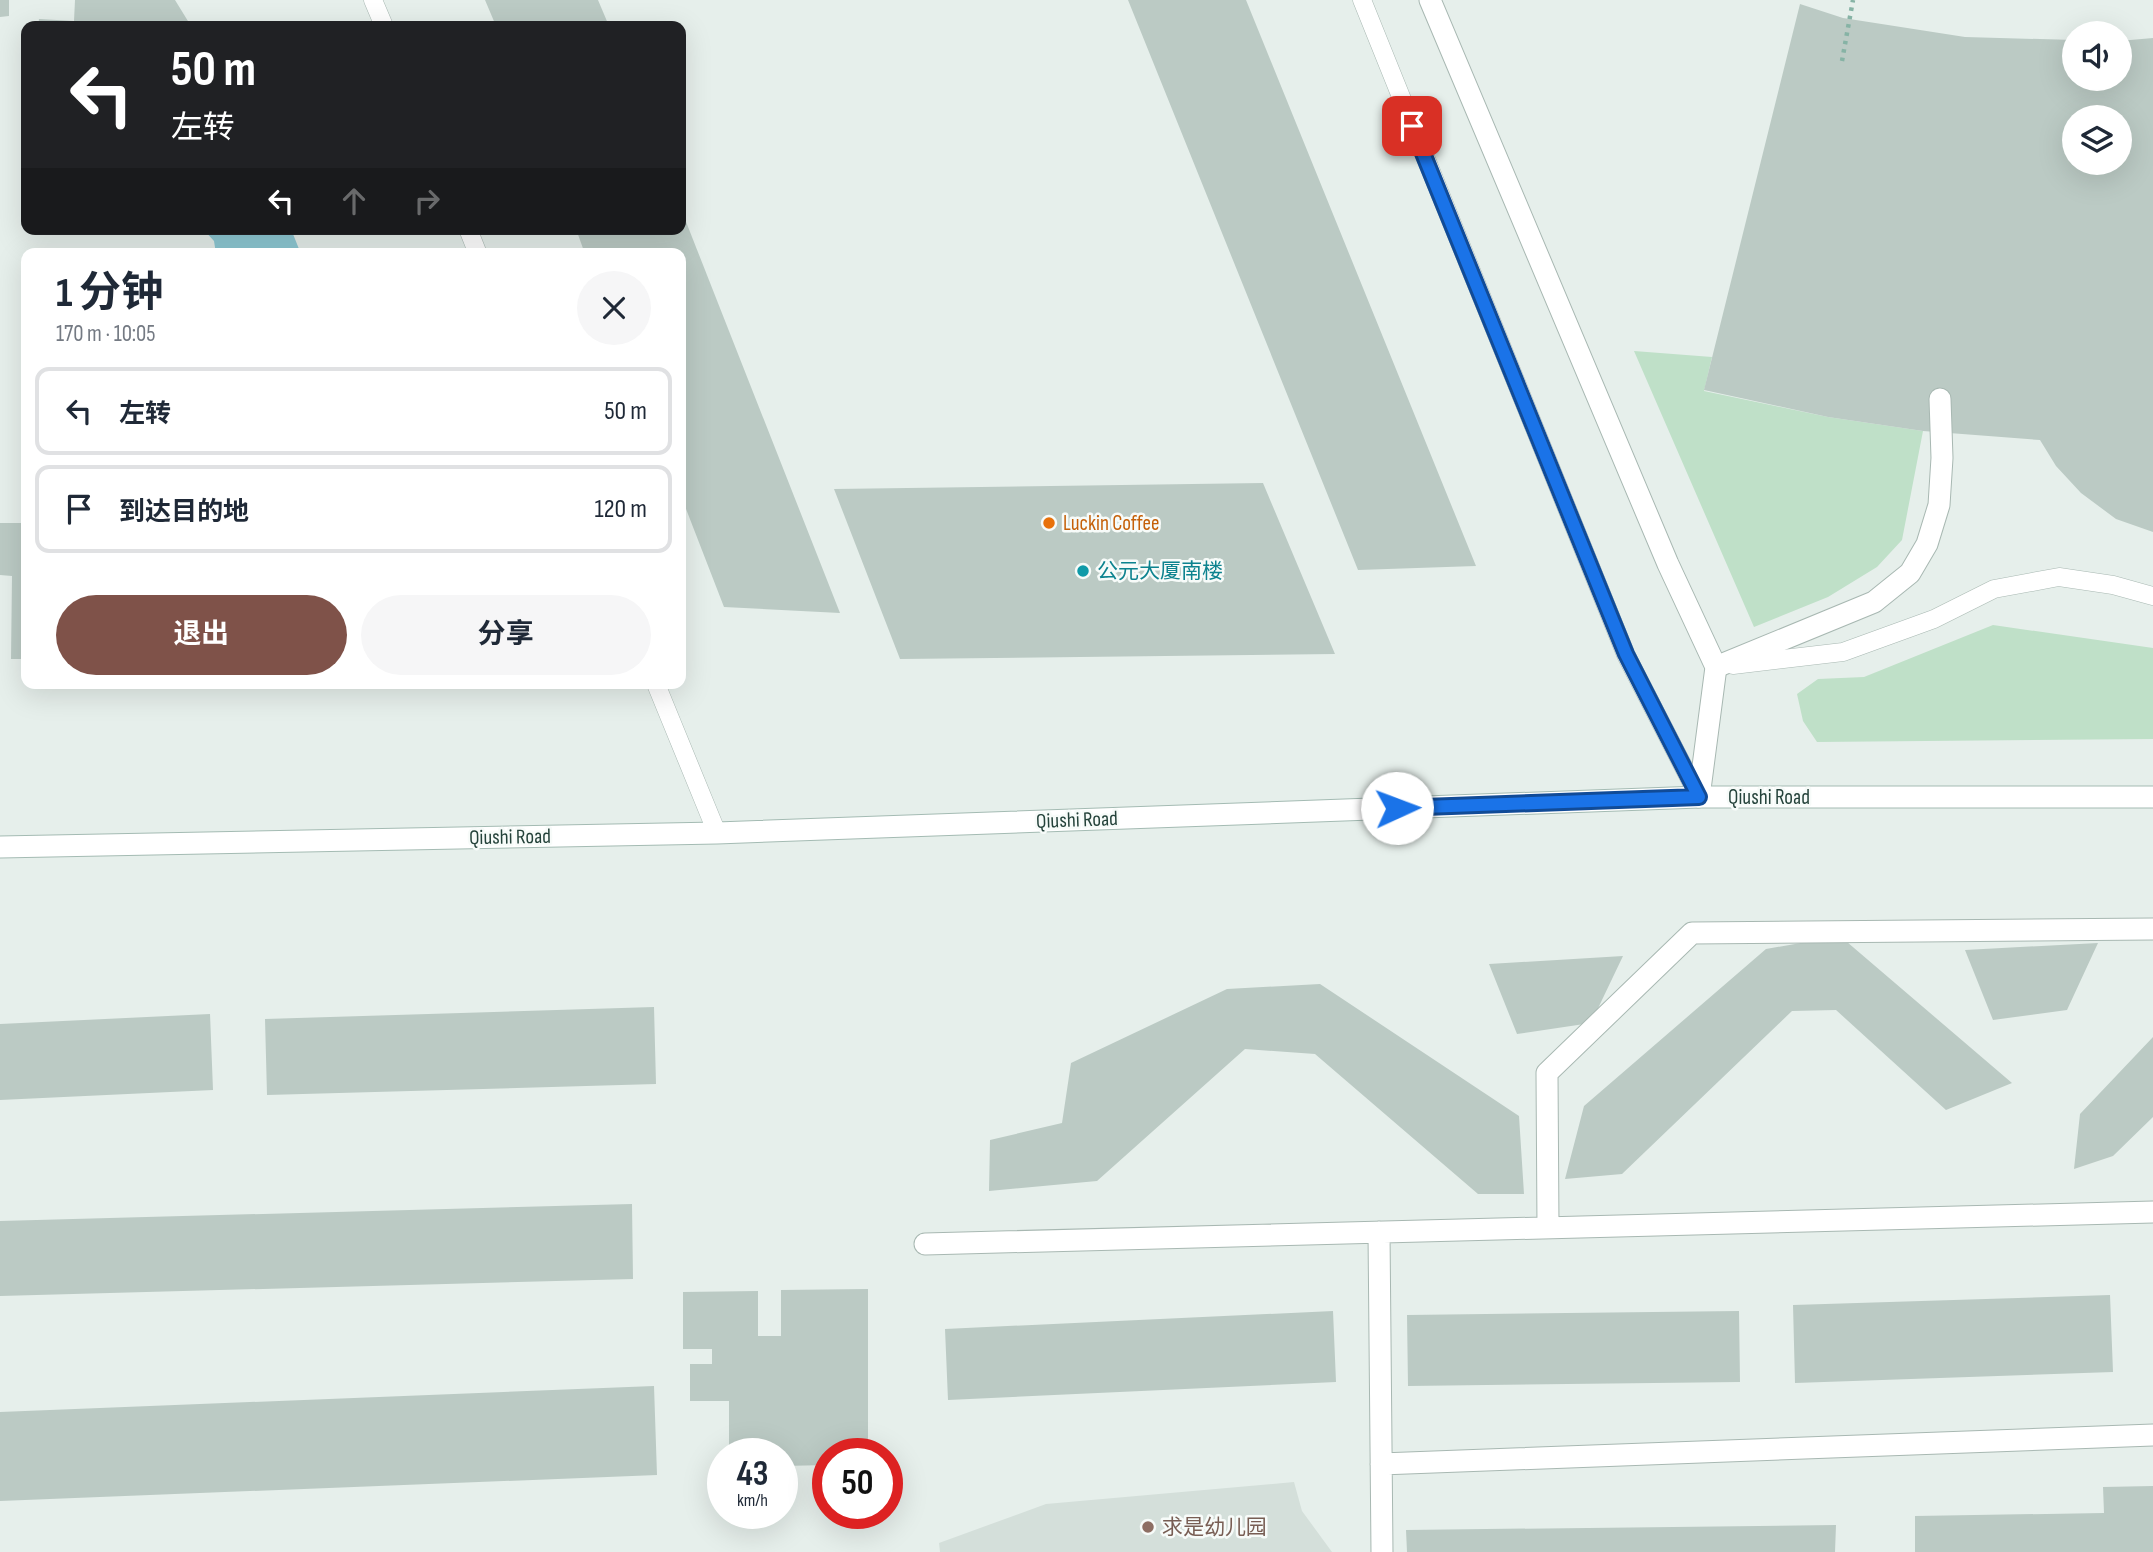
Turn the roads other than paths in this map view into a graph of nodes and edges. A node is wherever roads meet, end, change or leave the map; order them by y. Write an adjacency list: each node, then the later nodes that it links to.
1 (373, 0): 4 (lane)
2 (1362, 0): 9 (lane)
3 (1430, 0): 7 (street)
4 (382, 21)
5 (1940, 399): 7 (street)
6 (2153, 596): 7 (lane)
7 (1716, 667): 9 (street)
8 (658, 689): 11 (lane)
9 (1699, 797): 10 (street, Qiushi Road); 11 (street, Qiushi Road)
10 (2153, 797)
11 (717, 834): 12 (street, Qiushi Road)
12 (0, 847)
13 (2153, 929): 15 (street)
14 (2153, 1212): 15 (street)
15 (1548, 1228): 16 (street)
16 (1379, 1232): 17 (street); 19 (street)
17 (925, 1244)
18 (2153, 1436): 19 (street)
19 (1381, 1464): 20 (street)
20 (1382, 1552)

